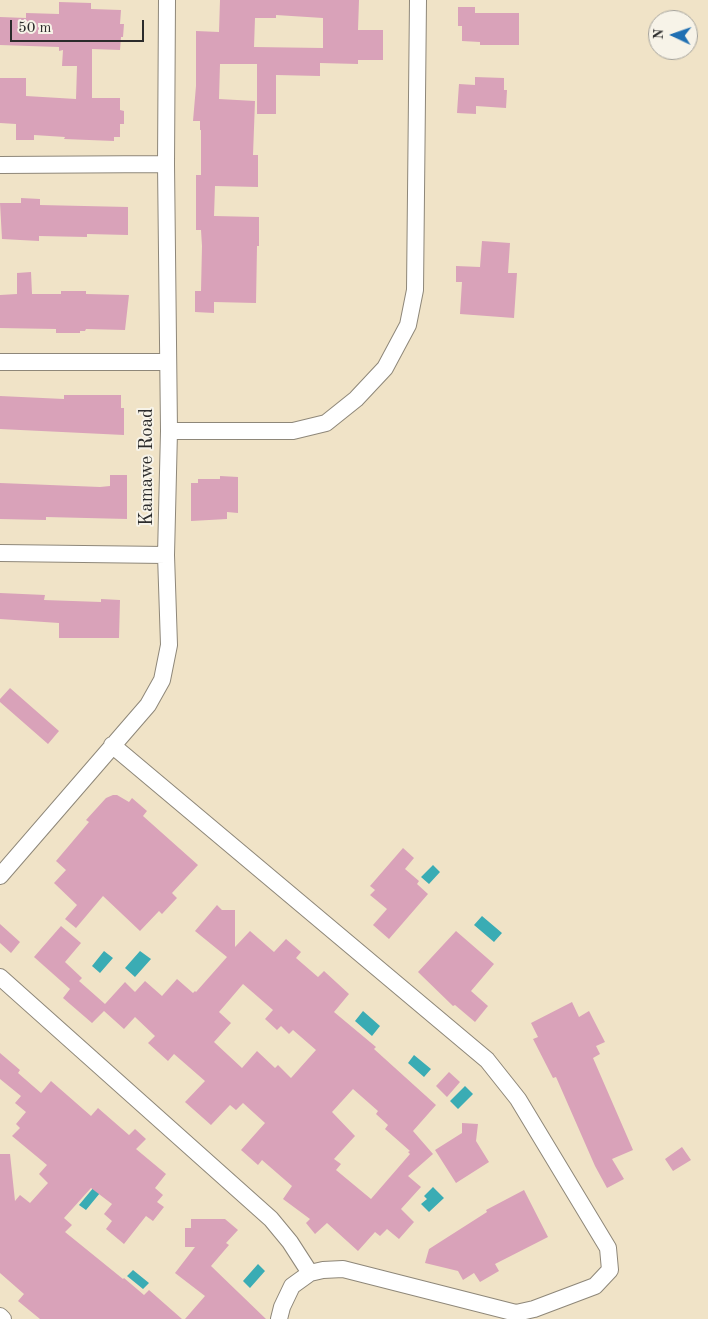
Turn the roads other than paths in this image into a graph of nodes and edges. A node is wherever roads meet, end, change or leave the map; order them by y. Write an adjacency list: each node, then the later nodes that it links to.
1 (167, 0): 3 (street, Kamawe Road)
2 (418, 0): 7 (street)
3 (166, 164): 4 (street); 6 (street, Kamawe Road)
4 (0, 165)
5 (0, 362): 6 (street)
6 (167, 362): 7 (street, Kamawe Road)
7 (168, 431): 9 (street, Kamawe Road)
8 (0, 553): 9 (street)
9 (166, 555): 10 (street, Kamawe Road)
10 (112, 745): 11 (street, Kamawe Road); 13 (street)
11 (0, 876)
12 (0, 977): 13 (street)
13 (310, 1273): 16 (street)
14 (0, 1316): 15 (street)
15 (3, 1319)
16 (279, 1319)

